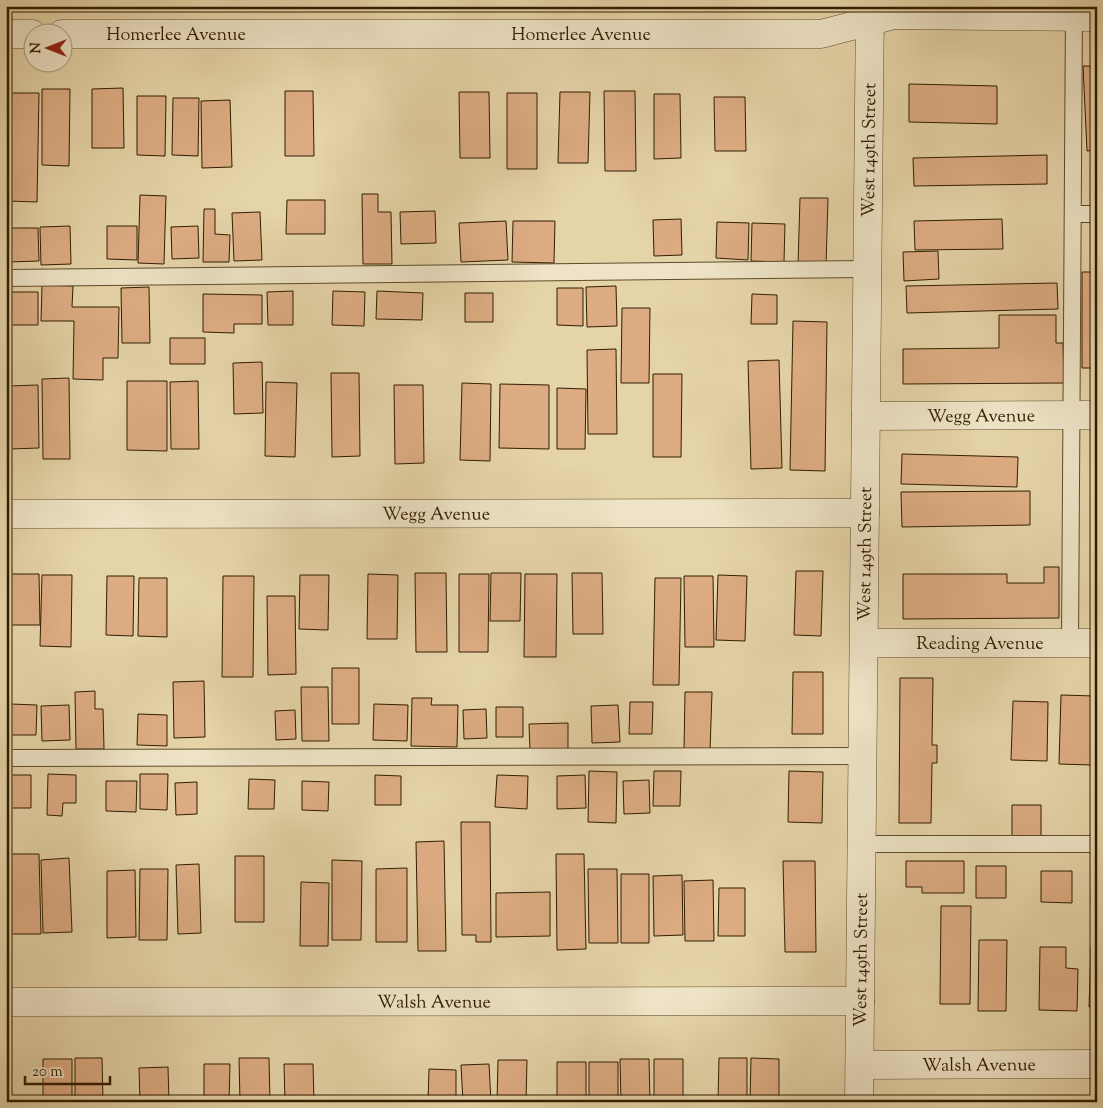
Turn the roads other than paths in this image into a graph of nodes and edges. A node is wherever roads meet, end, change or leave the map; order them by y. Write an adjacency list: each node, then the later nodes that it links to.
1 (1082, 13): 2 (street, Homerlee Avenue); 6 (lane)
2 (870, 14): 5 (street, Homerlee Avenue); 8 (street, West 149th Street)
3 (6, 34): 4 (street)
4 (22, 34)
5 (72, 34)
6 (1073, 214): 7 (lane); 10 (lane)
7 (1097, 214)
8 (867, 269): 9 (lane); 11 (street, West 149th Street)
9 (6, 278)
10 (1085, 415): 11 (street, Wegg Avenue); 15 (lane)
11 (866, 416): 12 (street, West 149th Street)
12 (865, 513): 13 (street, Wegg Avenue); 14 (street, West 149th Street)
13 (6, 514)
14 (864, 642): 15 (street, Reading Avenue); 16 (street, West 149th Street)
15 (1084, 643)
16 (863, 756): 17 (lane); 18 (street, West 149th Street)
17 (6, 758)
18 (862, 844): 19 (lane); 20 (street, West 149th Street)
19 (1097, 844)
20 (860, 1001): 21 (street, Walsh Avenue); 23 (street, West 149th Street)
21 (6, 1002)
22 (1097, 1064): 23 (street, Walsh Avenue)
23 (860, 1065): 24 (street, West 149th Street)
24 (859, 1102)

